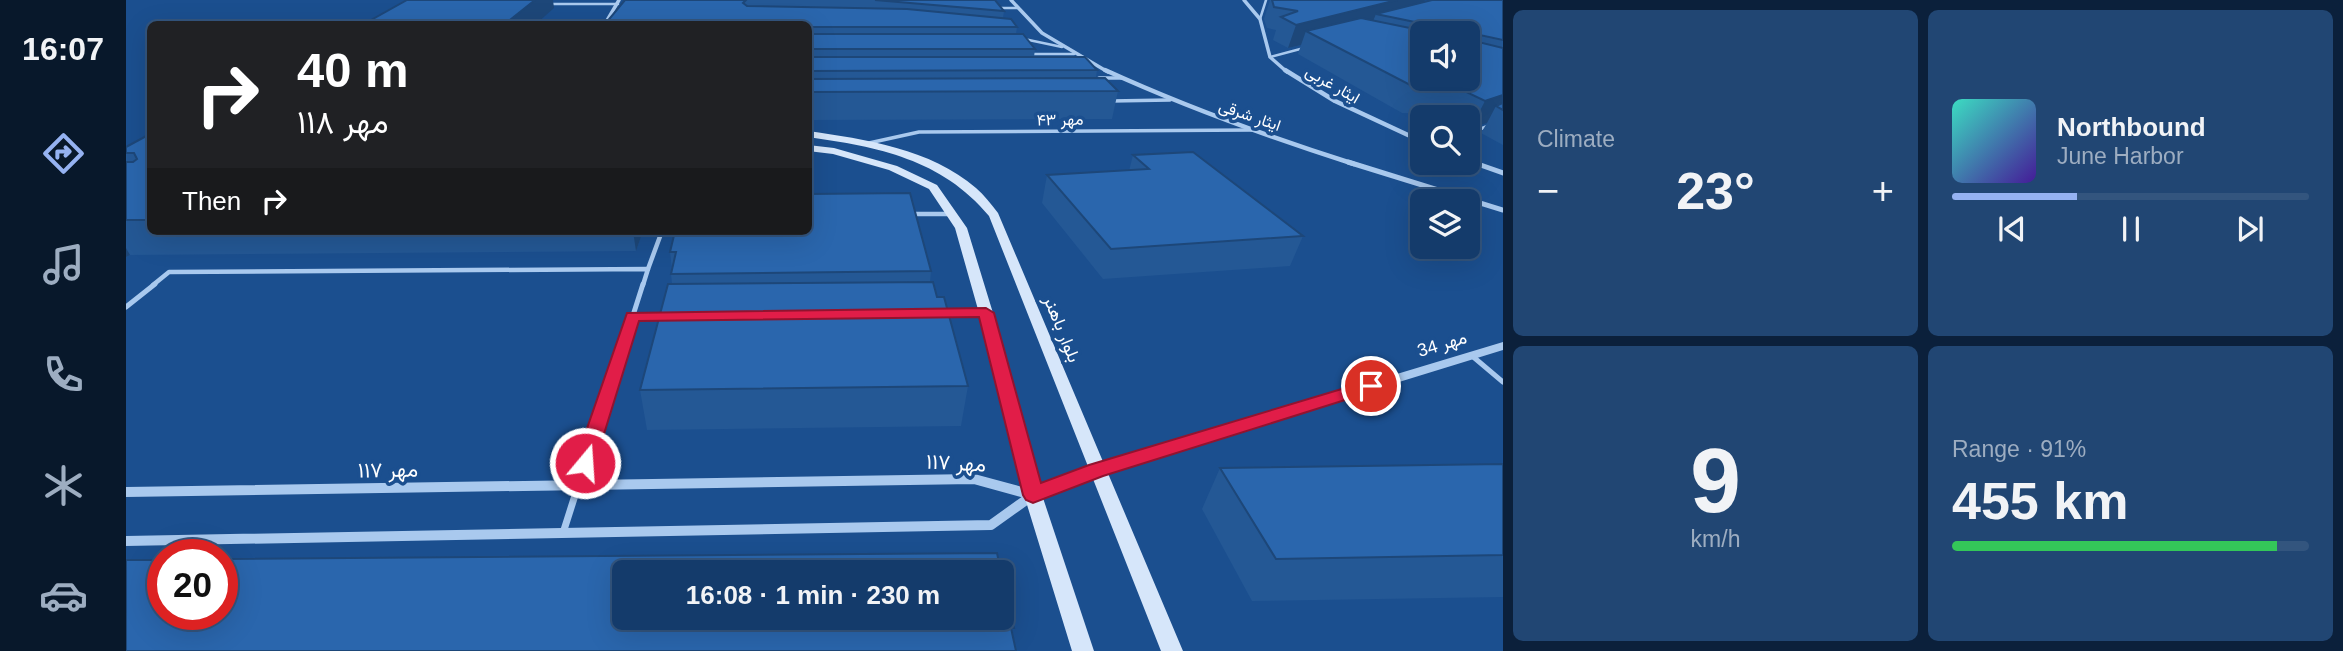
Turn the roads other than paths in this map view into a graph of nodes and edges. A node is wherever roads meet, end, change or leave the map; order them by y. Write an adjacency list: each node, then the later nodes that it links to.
1 (1011, 0): 7 (street, ایثار شرقی)
2 (1244, 0): 8 (street)
3 (1266, 0): 8 (lane)
4 (618, 2): 5 (lane); 9 (street)
5 (536, 4)
6 (990, 8): 7 (lane)
7 (1017, 8): 11 (street, ایثار شرقی)
8 (1260, 19): 15 (street)
9 (607, 21)
10 (1023, 38): 11 (lane)
11 (1062, 47): 14 (street, ایثار شرقی)
12 (1305, 48): 15 (lane)
13 (1020, 54): 14 (lane)
14 (1074, 54): 17 (street, ایثار شرقی)
15 (1270, 57): 24 (street, ایثار غربی)
16 (1096, 78): 17 (lane)
17 (1122, 78): 18 (street, ایثار شرقی)
18 (1170, 100): 19 (lane); 22 (street, ایثار شرقی)
19 (1101, 101)
20 (1491, 125): 21 (lane)
21 (1480, 129)
22 (1256, 130): 25 (lane, مهر ۴۳); 29 (street, ایثار شرقی)
23 (812, 135): 25 (main road, بلوار باهنر)
24 (1410, 136)
25 (865, 144): 42 (main road, بلوار باهنر)
26 (812, 148): 31 (main road)
27 (1480, 165): 28 (street)
28 (1503, 173)
29 (1503, 210)
30 (899, 214): 31 (lane)
31 (951, 214): 36 (main road)
32 (661, 235): 33 (lane)
33 (648, 269): 34 (lane); 38 (lane)
34 (126, 307)
35 (932, 313): 36 (lane)
36 (986, 313): 45 (main road)
37 (673, 316): 38 (lane)
38 (632, 317): 43 (lane)
39 (1503, 346): 40 (street, مهر 34)
40 (1471, 355): 41 (lane); 42 (street, مهر 34)
41 (1503, 382)
42 (1096, 470): 45 (street, مهر 34); 49 (main road, بلوار باهنر)
43 (577, 487): 44 (street, مهر ۱۱۷); 45 (street, مهر ۱۱۷); 46 (lane)
44 (126, 492)
45 (1033, 495): 46 (street); 48 (main road)
46 (563, 534): 47 (street)
47 (126, 541)
48 (1083, 651)
49 (1172, 651)

